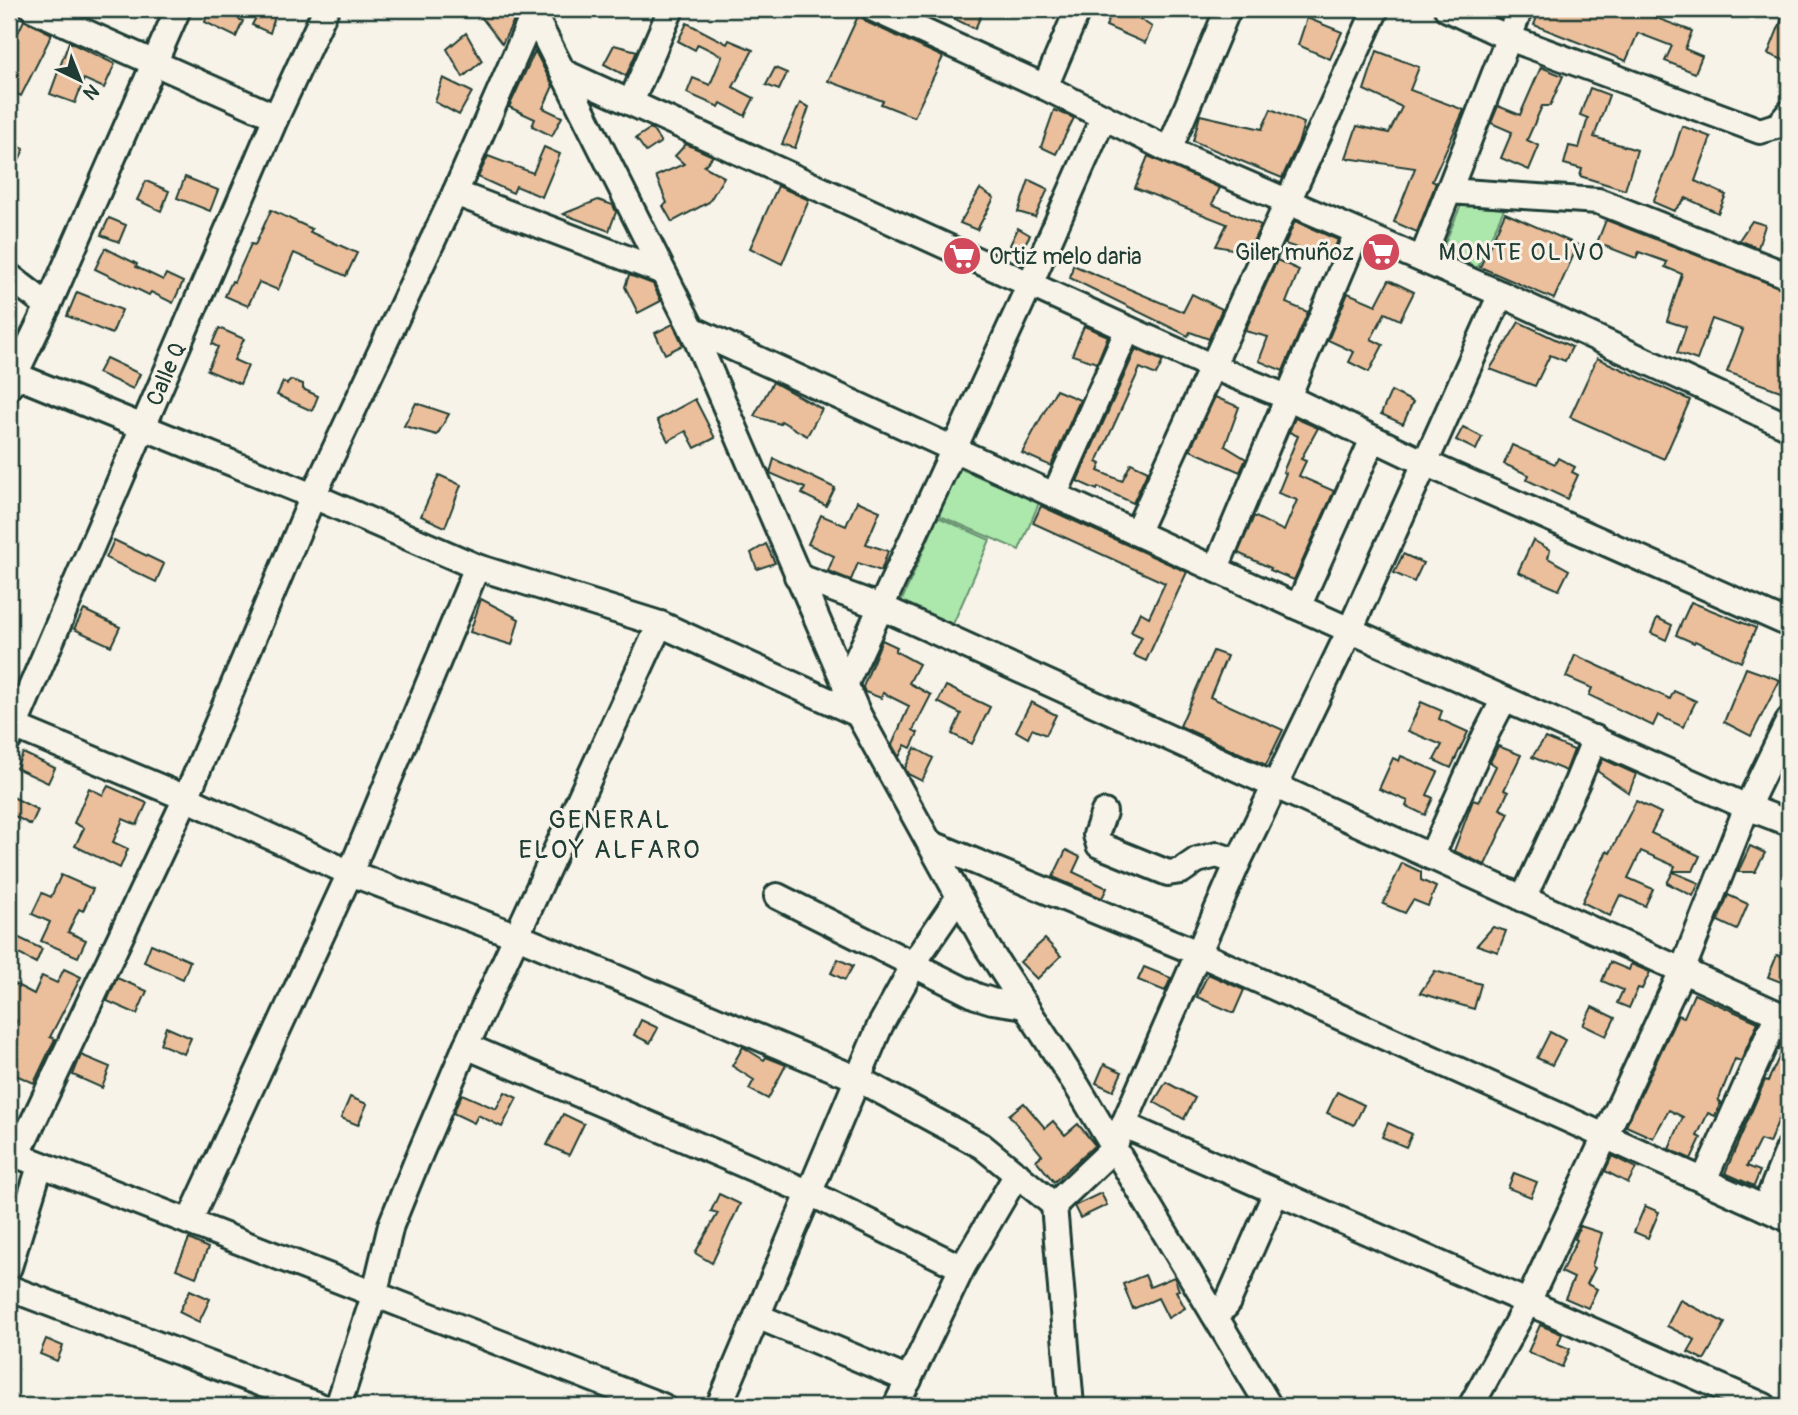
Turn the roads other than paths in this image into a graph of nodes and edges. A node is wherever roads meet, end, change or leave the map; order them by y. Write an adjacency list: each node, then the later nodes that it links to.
1 (33, 9): 13 (street)
2 (178, 9): 13 (street)
3 (326, 9): 18 (street, Calle Q)
4 (671, 9): 16 (street)
5 (874, 9): 15 (street)
6 (1078, 9): 15 (street)
7 (1228, 9): 20 (street)
8 (1376, 9): 23 (street)
9 (1447, 9): 12 (street)
10 (1520, 9): 12 (street)
11 (533, 11): 14 (street); 22 (street)
12 (1509, 38): 17 (street); 21 (street)
13 (154, 62): 18 (street); 31 (street)
14 (563, 72): 16 (street); 26 (street)
15 (1045, 87): 19 (street)
16 (631, 102): 29 (street)
17 (1789, 113)
18 (276, 117): 37 (street, Calle Q)
19 (1102, 118): 20 (street); 29 (street)
20 (1169, 150): 23 (street)
21 (1448, 191): 25 (street); 28 (street)
22 (455, 193): 26 (street); 43 (street)
23 (1288, 201): 24 (street); 34 (street)
24 (1357, 233): 25 (street); 36 (street)
25 (1422, 259): 30 (street)
26 (663, 272): 33 (street)
27 (9, 275): 31 (street)
28 (1789, 276)
29 (1030, 284): 32 (street); 40 (street)
30 (1502, 294): 38 (street); 41 (street)
31 (48, 306): 35 (street)
32 (1128, 329): 34 (street); 42 (street)
33 (692, 330): 40 (street); 47 (street)
34 (1213, 367): 36 (street); 44 (street)
35 (12, 381): 37 (street)
36 (1287, 397): 39 (street); 46 (street)
37 (144, 426): 43 (street); 57 (street, Calle Q)
38 (1789, 427)
39 (1373, 439): 41 (street); 49 (street)
40 (952, 449): 42 (street); 48 (street)
41 (1425, 463): 50 (street); 52 (street)
42 (1055, 494): 44 (street)
43 (313, 496): 45 (street); 60 (street)
44 (1137, 531): 46 (street)
45 (477, 567): 51 (street); 67 (street)
46 (1216, 568): 49 (street)
47 (797, 576): 48 (street); 53 (street)
48 (881, 607): 53 (street); 59 (street)
49 (1298, 607): 52 (street)
50 (1789, 624)
51 (660, 625): 55 (street); 71 (street)
52 (1350, 630): 54 (street); 59 (street)
53 (845, 685): 55 (street)
54 (1504, 699): 58 (street); 65 (street)
55 (858, 714): 64 (street)
56 (1789, 720): 61 (street)
57 (11, 730): 60 (street)
58 (1595, 738): 61 (street); 70 (street)
59 (1274, 787): 65 (street); 66 (street)
60 (186, 798): 67 (street); 83 (street)
61 (1747, 807): 63 (street); 74 (street)
62 (1104, 812): 66 (street)
63 (1789, 823)
64 (930, 843): 69 (street); 72 (street)
65 (1431, 858): 70 (street)
66 (1238, 862): 72 (street)
67 (350, 873): 71 (street); 91 (street)
68 (776, 897): 73 (street)
69 (958, 898): 73 (street); 75 (street)
70 (1523, 899): 74 (street)
71 (517, 936): 77 (street); 78 (street)
72 (1198, 953): 79 (street); 80 (street)
73 (914, 965): 75 (street); 78 (street)
74 (1682, 971): 76 (street); 80 (street)
75 (1025, 1006): 82 (street)
76 (1784, 1017): 85 (street)
77 (466, 1046): 87 (street); 95 (street)
78 (858, 1079): 84 (street); 87 (street)
79 (1124, 1125): 82 (street); 86 (street)
80 (1606, 1135): 85 (street); 96 (street)
81 (1789, 1148): 89 (street)
82 (1113, 1149): 88 (street); 97 (street)
83 (22, 1158): 91 (street); 92 (street)
84 (1017, 1174): 88 (street); 93 (street)
85 (1704, 1180): 89 (street)
86 (1276, 1192): 96 (street); 97 (street)
87 (810, 1193): 93 (street); 98 (street)
88 (1054, 1205): 105 (street)
89 (1765, 1208): 90 (street)
90 (1789, 1219)
91 (189, 1222): 95 (street)
92 (9, 1267)
93 (962, 1268): 99 (street)
94 (9, 1288): 100 (street)
95 (374, 1296): 101 (street); 102 (street)
96 (1528, 1301): 107 (street); 108 (street)
97 (1214, 1314): 106 (street)
98 (757, 1316): 99 (street); 103 (street)
99 (909, 1380): 104 (street)
100 (320, 1406)
101 (338, 1406)
102 (662, 1406)
103 (719, 1406)
104 (896, 1406)
105 (1072, 1406)
106 (1269, 1406)
107 (1471, 1406)
108 (1764, 1406)

